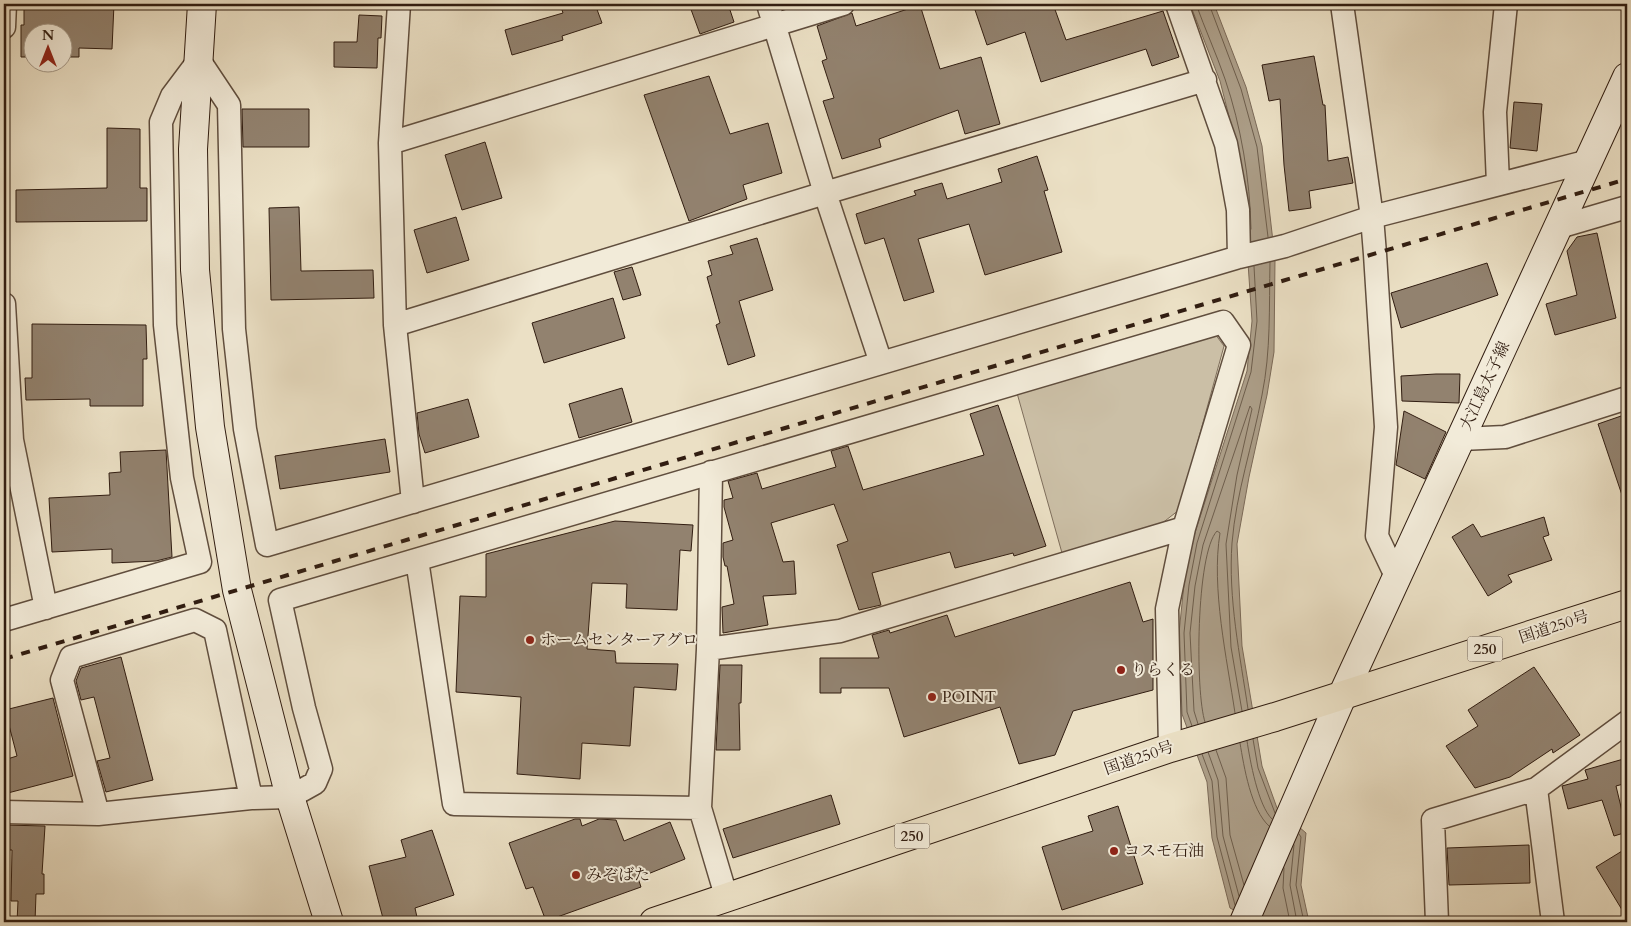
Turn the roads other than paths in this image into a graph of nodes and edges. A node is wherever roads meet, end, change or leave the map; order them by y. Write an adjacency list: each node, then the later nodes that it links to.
1 (5, 4): 10 (street)
2 (202, 4): 11 (street)
3 (399, 4): 14 (street)
4 (768, 4): 9 (street)
5 (843, 4): 9 (street)
6 (1177, 4): 13 (street)
7 (1342, 4): 19 (street)
8 (1506, 4): 16 (street)
9 (774, 25): 14 (street); 17 (street)
10 (4, 27)
11 (199, 60): 29 (street); 34 (street); 41 (street)
12 (1627, 77): 15 (street, 大江島太子線)
13 (1205, 80): 17 (street); 21 (street)
14 (390, 143): 23 (street)
15 (1589, 161): 16 (street); 20 (street, 大江島太子線)
16 (1498, 184): 19 (street)
17 (825, 193): 23 (street); 24 (street)
18 (1627, 207): 20 (street)
19 (1372, 217): 21 (street); 32 (street)
20 (1559, 227): 26 (street, 大江島太子線)
21 (1238, 258): 24 (street)
22 (4, 304): 27 (street)
23 (395, 326): 29 (street)
24 (881, 363): 29 (street)
25 (1627, 398): 26 (street)
26 (1461, 439): 32 (street, 大江島太子線)
27 (8, 441): 34 (street)
28 (711, 472): 30 (street); 31 (street); 36 (street)
29 (413, 502)
30 (1184, 528): 36 (street); 39 (street)
31 (417, 560): 41 (street); 43 (street)
32 (1396, 576): 37 (street, 大江島太子線)
33 (1627, 604): 37 (highway, 国道250号 / 250)
34 (46, 608): 35 (street)
35 (4, 620)
36 (708, 649): 43 (street)
37 (1343, 694): 39 (highway, 国道250号 / 250); 49 (street, 大江島太子線)
38 (1627, 722): 40 (street)
39 (1170, 748): 46 (highway, 国道250号 / 250)
40 (1536, 789): 50 (street); 51 (street)
41 (290, 797): 42 (street); 47 (street)
42 (251, 798): 45 (street); 45 (street)
43 (700, 808): 46 (street)
44 (4, 812): 45 (street)
45 (98, 814)
46 (727, 899): 48 (highway, 国道250号 / 250)
47 (328, 922)
48 (654, 922)
49 (1244, 922)
50 (1438, 922)
51 (1553, 922)

